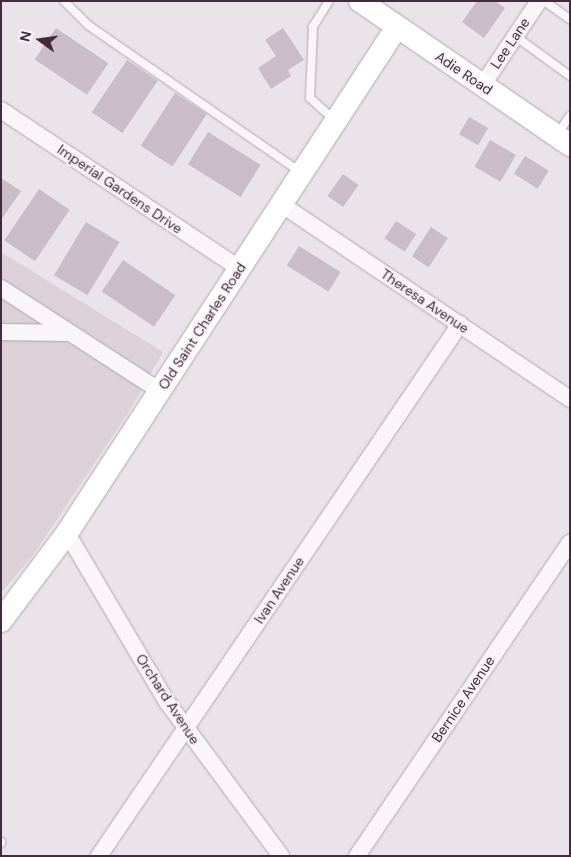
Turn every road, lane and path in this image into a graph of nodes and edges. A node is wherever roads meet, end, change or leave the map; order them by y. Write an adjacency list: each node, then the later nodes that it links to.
1 (64, 1): 15 (lane)
2 (329, 1): 13 (lane)
3 (360, 1): 7 (street, Adie Road)
4 (539, 1): 8 (street, Lee Lane)
5 (544, 1): 6 (lane)
6 (570, 20)
7 (397, 27): 10 (street, Adie Road); 13 (street, Old Saint Charles Road)
8 (515, 36): 9 (lane); 10 (street, Lee Lane)
9 (570, 76)
10 (482, 86): 14 (street, Adie Road)
11 (1, 110): 17 (street, Imperial Gardens Drive)
12 (570, 116): 14 (lane)
13 (335, 121): 15 (street, Old Saint Charles Road)
14 (563, 140)
15 (301, 172): 16 (street, Old Saint Charles Road)
16 (281, 204): 17 (street, Old Saint Charles Road); 19 (street, Theresa Avenue)
17 (239, 268): 22 (street, Old Saint Charles Road)
18 (1, 288): 21 (street)
19 (460, 324): 23 (street, Theresa Avenue); 27 (street, Ivan Avenue)
20 (1, 332): 21 (street)
21 (70, 333): 22 (street)
22 (160, 391): 24 (street, Old Saint Charles Road)
23 (570, 399)
24 (67, 533): 26 (street, Old Saint Charles Road); 27 (street, Orchard Avenue)
25 (570, 542): 30 (street, Bernice Avenue)
26 (1, 621)
27 (185, 729): 28 (street, Ivan Avenue); 29 (street, Orchard Avenue)
28 (99, 856)
29 (281, 856)
30 (357, 856)

